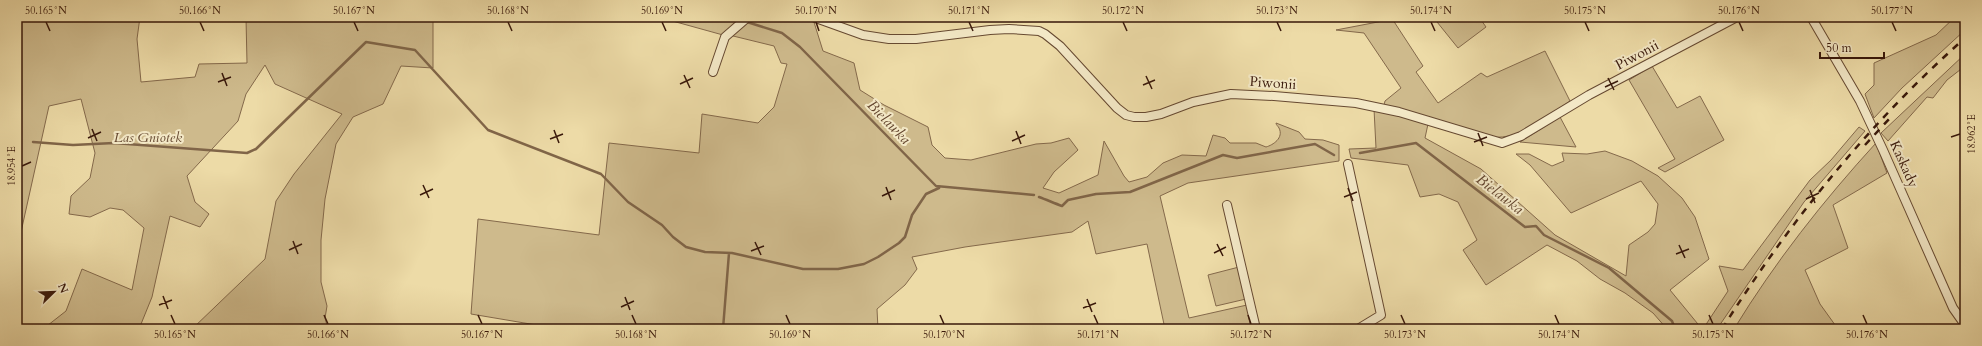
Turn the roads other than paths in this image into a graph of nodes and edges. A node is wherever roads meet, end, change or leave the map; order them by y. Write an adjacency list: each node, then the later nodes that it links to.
1 (748, 17): 5 (street)
2 (813, 17): 3 (street, Piwonii)
3 (1737, 17)
4 (1811, 17): 8 (street, Kaskady)
5 (713, 72)
6 (1348, 164): 10 (street)
7 (1228, 205): 9 (street)
8 (1965, 325)
9 (1256, 329)
10 (1358, 329)

